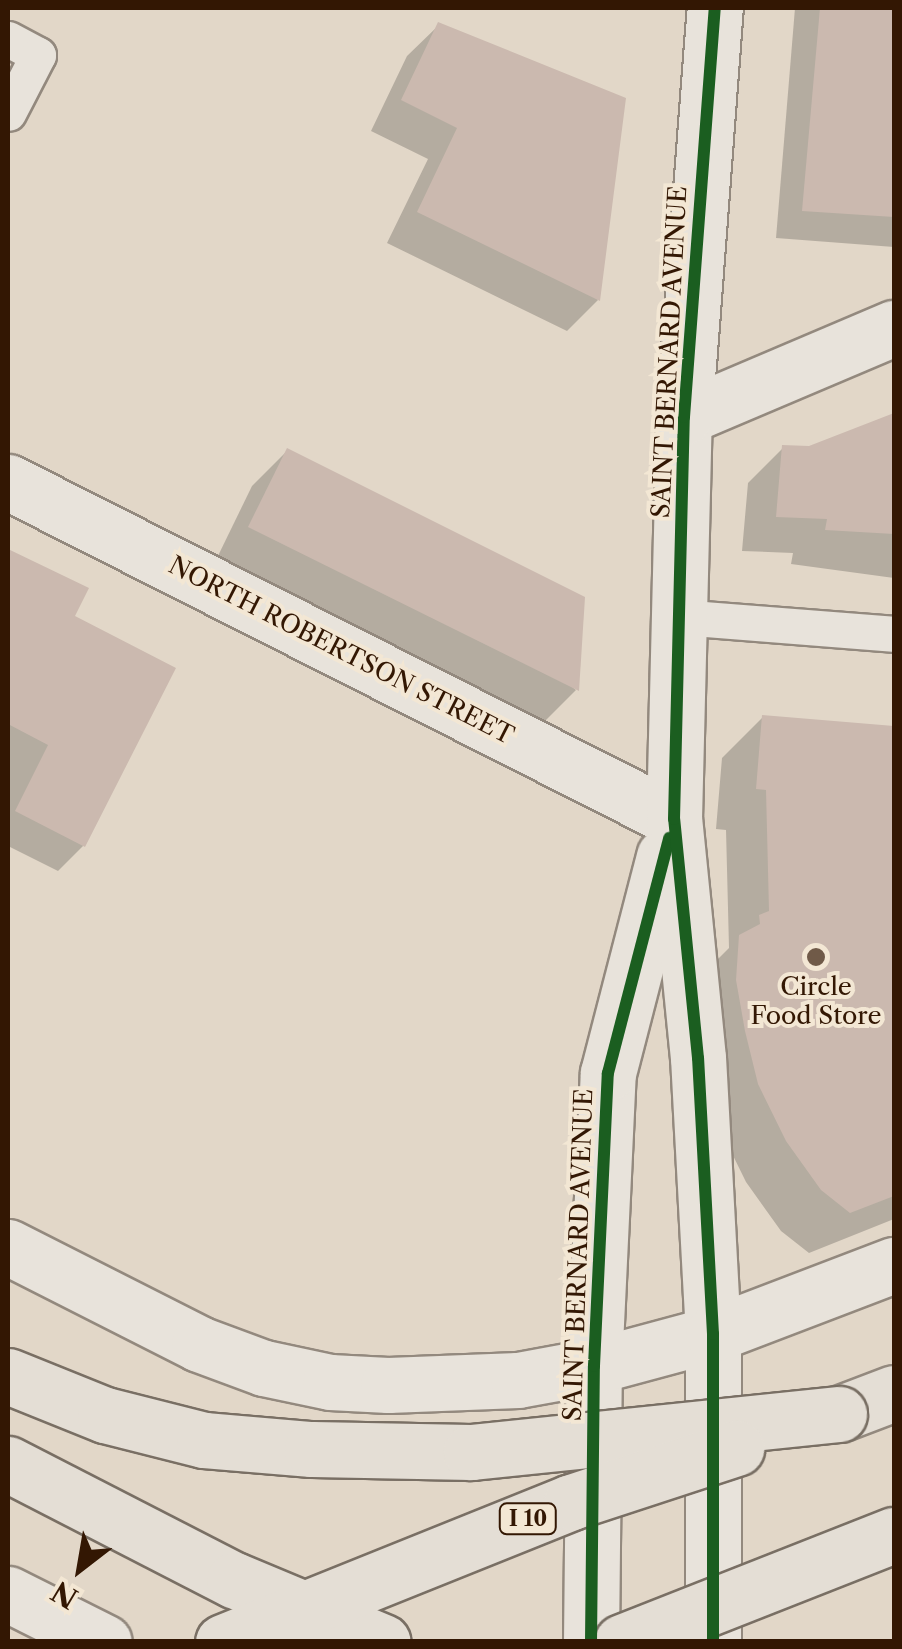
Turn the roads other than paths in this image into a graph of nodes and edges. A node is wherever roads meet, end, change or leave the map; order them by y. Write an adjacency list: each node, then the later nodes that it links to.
1 (716, 8): 5 (street, SAINT BERNARD AVENUE)
2 (8, 39): 3 (lane)
3 (8, 113)
4 (894, 328): 5 (street)
5 (684, 417): 7 (street, SAINT BERNARD AVENUE)
6 (8, 482): 9 (street, NORTH ROBERTSON STREET)
7 (679, 618): 8 (lane); 9 (street, SAINT BERNARD AVENUE)
8 (894, 634)
9 (674, 819): 12 (street, SAINT BERNARD AVENUE); 13 (street, SAINT BERNARD AVENUE)
10 (8, 1247): 13 (street)
11 (894, 1265): 12 (street)
12 (713, 1334): 13 (street); 25 (street, SAINT BERNARD AVENUE)
13 (594, 1366): 23 (street, SAINT BERNARD AVENUE)
14 (8, 1376): 16 (highway, bridge)
15 (894, 1393): 16 (highway, I 10)
16 (839, 1414): 21 (highway, I 10, bridge)
17 (8, 1464): 22 (highway, bridge)
18 (894, 1535): 24 (highway, bridge)
19 (8, 1594): 20 (street)
20 (104, 1642)
21 (223, 1642)
22 (383, 1642)
23 (591, 1642)
24 (622, 1642)
25 (713, 1642)

